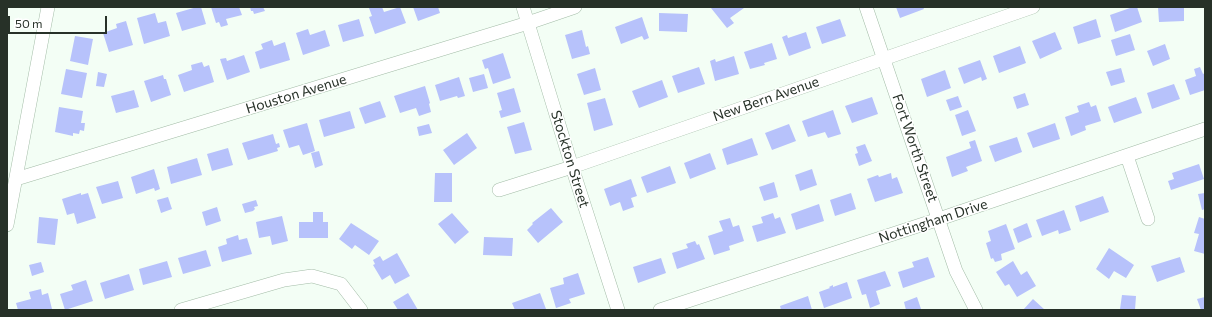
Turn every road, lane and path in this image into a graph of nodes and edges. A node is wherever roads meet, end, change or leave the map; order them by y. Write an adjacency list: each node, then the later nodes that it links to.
1 (523, 7): 6 (street, Stockton Street)
2 (575, 7): 6 (street, Houston Avenue)
3 (866, 7): 7 (street, Fort Worth Street)
4 (1034, 7): 7 (street, New Bern Avenue)
5 (50, 8): 11 (street)
6 (528, 23): 10 (street, Stockton Street); 11 (street, Houston Avenue)
7 (884, 58): 10 (street, New Bern Avenue); 13 (street, Fort Worth Street)
8 (1205, 129): 9 (street, Nottingham Drive)
9 (1127, 156): 13 (street, Nottingham Drive); 14 (street)
10 (572, 167): 12 (street, New Bern Avenue); 18 (street, Stockton Street)
11 (16, 179): 15 (street)
12 (499, 190)
13 (939, 219): 19 (street, Nottingham Drive); 20 (street, Fort Worth Street)
14 (1148, 219)
15 (7, 225)
16 (181, 310): 17 (street)
17 (361, 310)
18 (618, 310)
19 (660, 310)
20 (976, 310)

